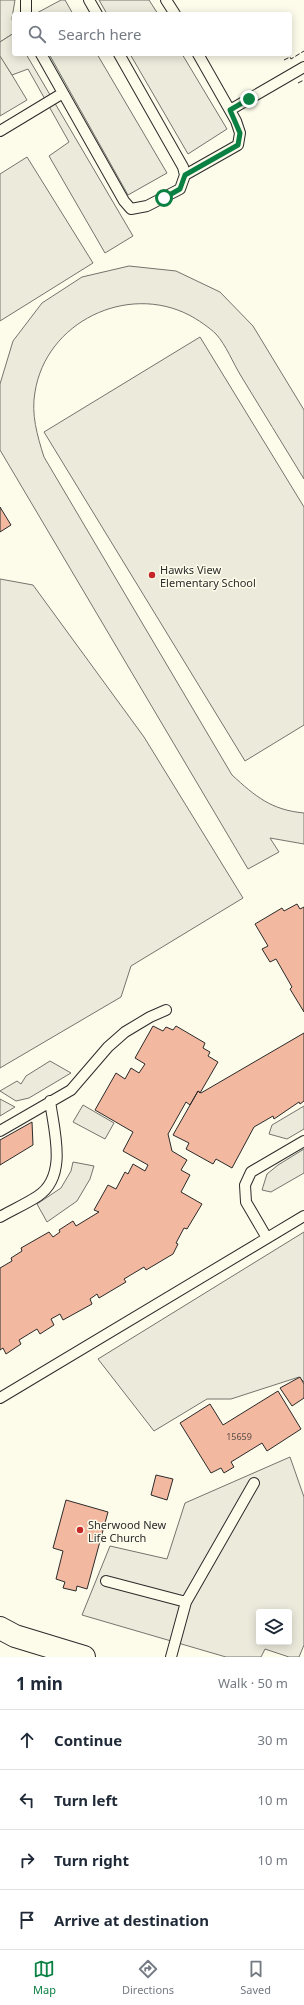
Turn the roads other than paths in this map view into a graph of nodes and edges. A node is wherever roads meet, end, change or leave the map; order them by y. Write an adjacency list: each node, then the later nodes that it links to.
1 (26, 0): 4 (lane)
2 (89, 0): 5 (lane)
3 (166, 0): 6 (lane)
4 (26, 12)
5 (96, 12)
6 (173, 12)
7 (42, 56): 11 (lane)
8 (120, 56): 14 (lane)
9 (199, 56): 12 (lane)
10 (304, 67): 12 (lane)
11 (63, 93): 13 (lane); 14 (lane)
12 (230, 110): 14 (lane)
13 (0, 131)
14 (185, 175)
15 (166, 1010): 16 (lane)
16 (50, 1101): 17 (lane); 20 (lane)
17 (0, 1131)
18 (304, 1141): 21 (lane)
19 (304, 1216): 21 (lane)
20 (0, 1217)
21 (267, 1238): 22 (lane)
22 (0, 1398)
23 (254, 1483): 25 (lane)
24 (106, 1581): 25 (lane)
25 (186, 1602): 28 (lane)
26 (0, 1628): 27 (main road)
27 (84, 1657)
28 (171, 1657)

